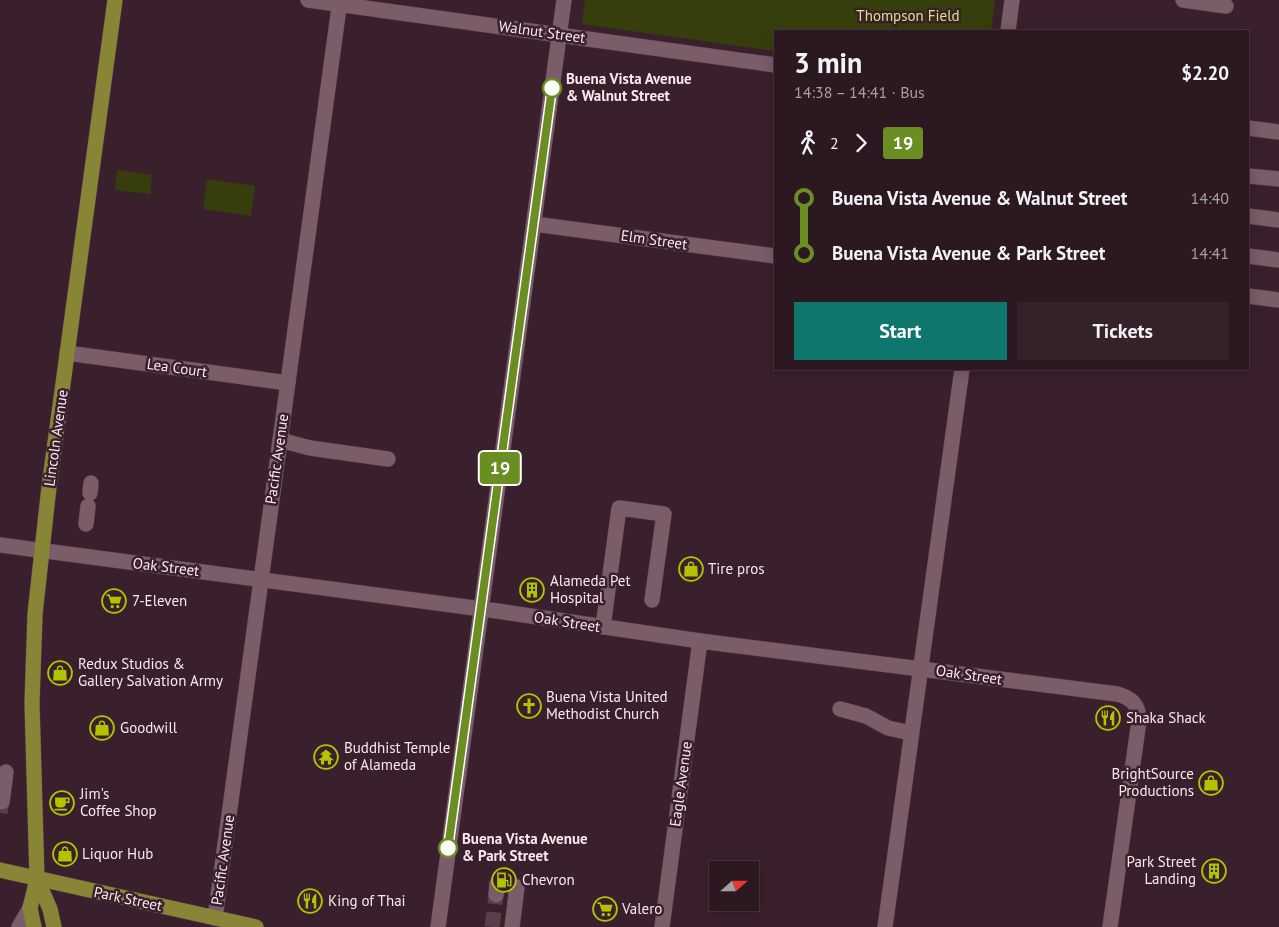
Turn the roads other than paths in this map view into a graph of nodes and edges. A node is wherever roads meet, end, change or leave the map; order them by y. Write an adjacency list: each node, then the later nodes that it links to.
1 (115, 0): 23 (main road, Lincoln Avenue)
2 (308, 0): 6 (street, Walnut Street)
3 (564, 0): 9 (street)
4 (1012, 0): 8 (street)
5 (1183, 0): 7 (street)
6 (340, 2): 9 (street, Walnut Street); 25 (street, Pacific Avenue)
7 (1226, 6)
8 (1008, 30)
9 (559, 35): 10 (street, Walnut Street); 17 (street)
10 (774, 65)
11 (1249, 128): 12 (street)
12 (1279, 132)
13 (1249, 176): 14 (street)
14 (1279, 179)
15 (1249, 216): 16 (street)
16 (1279, 220)
17 (534, 224): 18 (street, Elm Street); 34 (street)
18 (774, 256)
19 (1249, 256): 20 (street)
20 (1279, 260)
21 (1249, 296): 22 (street)
22 (1279, 300)
23 (67, 353): 25 (street, Lea Court); 31 (main road, Lincoln Avenue)
24 (962, 370): 37 (street)
25 (288, 383): 26 (street, Pacific Avenue)
26 (280, 440): 27 (street); 32 (street, Pacific Avenue)
27 (388, 459)
28 (90, 494): 29 (street)
29 (86, 524)
30 (0, 545): 31 (street, Oak Street)
31 (42, 551): 32 (street, Oak Street); 43 (main road, Lincoln Avenue)
32 (260, 579): 34 (street, Oak Street); 46 (street, Pacific Avenue)
33 (652, 600): 35 (street)
34 (481, 609): 35 (street, Oak Street); 51 (street)
35 (603, 627): 36 (street, Oak Street)
36 (700, 641): 37 (street, Oak Street); 53 (street, Eagle Avenue)
37 (921, 668): 39 (street); 55 (street, Oak Street)
38 (840, 709): 39 (street)
39 (911, 733): 54 (street)
40 (6, 772): 41 (street)
41 (2, 802)
42 (0, 870): 43 (main road, Park Street)
43 (37, 878): 45 (main road); 46 (main road, Park Street); 49 (main road)
44 (517, 888): 52 (street)
45 (30, 908): 47 (street); 48 (main road)
46 (215, 918): 50 (main road, Park Street)
47 (19, 927)
48 (34, 927)
49 (54, 927)
50 (256, 927)
51 (438, 927)
52 (512, 927)
53 (662, 927)
54 (885, 927)
55 (1110, 927)

